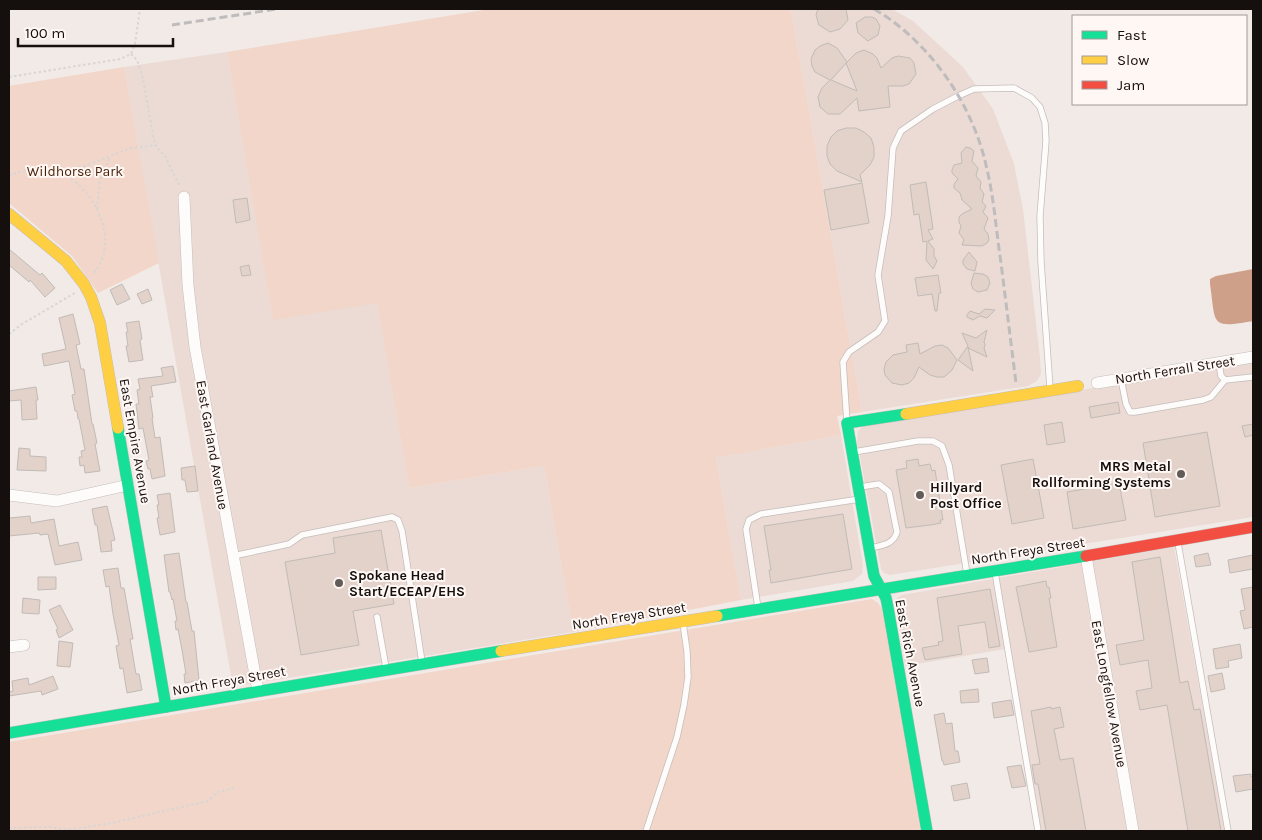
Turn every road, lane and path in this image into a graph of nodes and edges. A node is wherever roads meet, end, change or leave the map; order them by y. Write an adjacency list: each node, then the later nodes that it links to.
1 (140, 9): 2 (path)
2 (131, 54): 3 (path); 4 (path)
3 (9, 77)
4 (154, 145): 5 (path); 8 (path)
5 (110, 157): 6 (path); 9 (path)
6 (57, 172): 7 (path); 9 (path)
7 (9, 176)
8 (184, 197): 29 (street, East Garland Avenue)
9 (97, 210): 11 (path)
10 (9, 214): 11 (street, East Empire Avenue)
11 (84, 284): 12 (path); 23 (street, East Empire Avenue)
12 (9, 334)
13 (1253, 357): 14 (street, North Ferrall Street)
14 (1219, 363): 16 (street, North Ferrall Street); 17 (lane)
15 (1253, 376): 17 (lane)
16 (1121, 379): 17 (lane); 18 (street, North Ferrall Street)
17 (1225, 380)
18 (1097, 383)
19 (1078, 386): 20 (street)
20 (1050, 390): 21 (street); 21 (lane)
21 (847, 423): 22 (street, East Rich Avenue)
22 (852, 452): 24 (street, East Rich Avenue); 32 (lane)
23 (128, 485): 25 (street); 42 (street, East Empire Avenue)
24 (859, 493): 28 (street, East Rich Avenue); 28 (lane); 34 (lane)
25 (9, 495)
26 (1253, 528): 27 (street, North Freya Street)
27 (1178, 541): 30 (street, North Freya Street); 50 (lane)
28 (869, 548): 33 (street, East Rich Avenue)
29 (233, 556): 39 (lane); 41 (street, East Garland Avenue)
30 (1086, 556): 31 (street, North Freya Street); 49 (street, East Longfellow Avenue)
31 (994, 571): 32 (street, North Freya Street); 48 (lane)
32 (968, 576): 33 (street, North Freya Street)
33 (880, 590): 34 (street, North Freya Street); 47 (street, East Rich Avenue)
34 (758, 610): 36 (street, North Freya Street)
35 (378, 617): 40 (lane)
36 (683, 623): 39 (street, North Freya Street); 46 (lane)
37 (24, 644): 38 (street)
38 (9, 647)
39 (423, 665): 40 (street, North Freya Street)
40 (386, 670): 41 (street, North Freya Street)
41 (258, 691): 42 (street, North Freya Street)
42 (166, 707): 43 (street, North Freya Street)
43 (9, 733)
44 (235, 788): 45 (path)
45 (9, 828)
46 (646, 831)
47 (927, 831)
48 (1038, 831)
49 (1133, 831)
50 (1228, 831)

